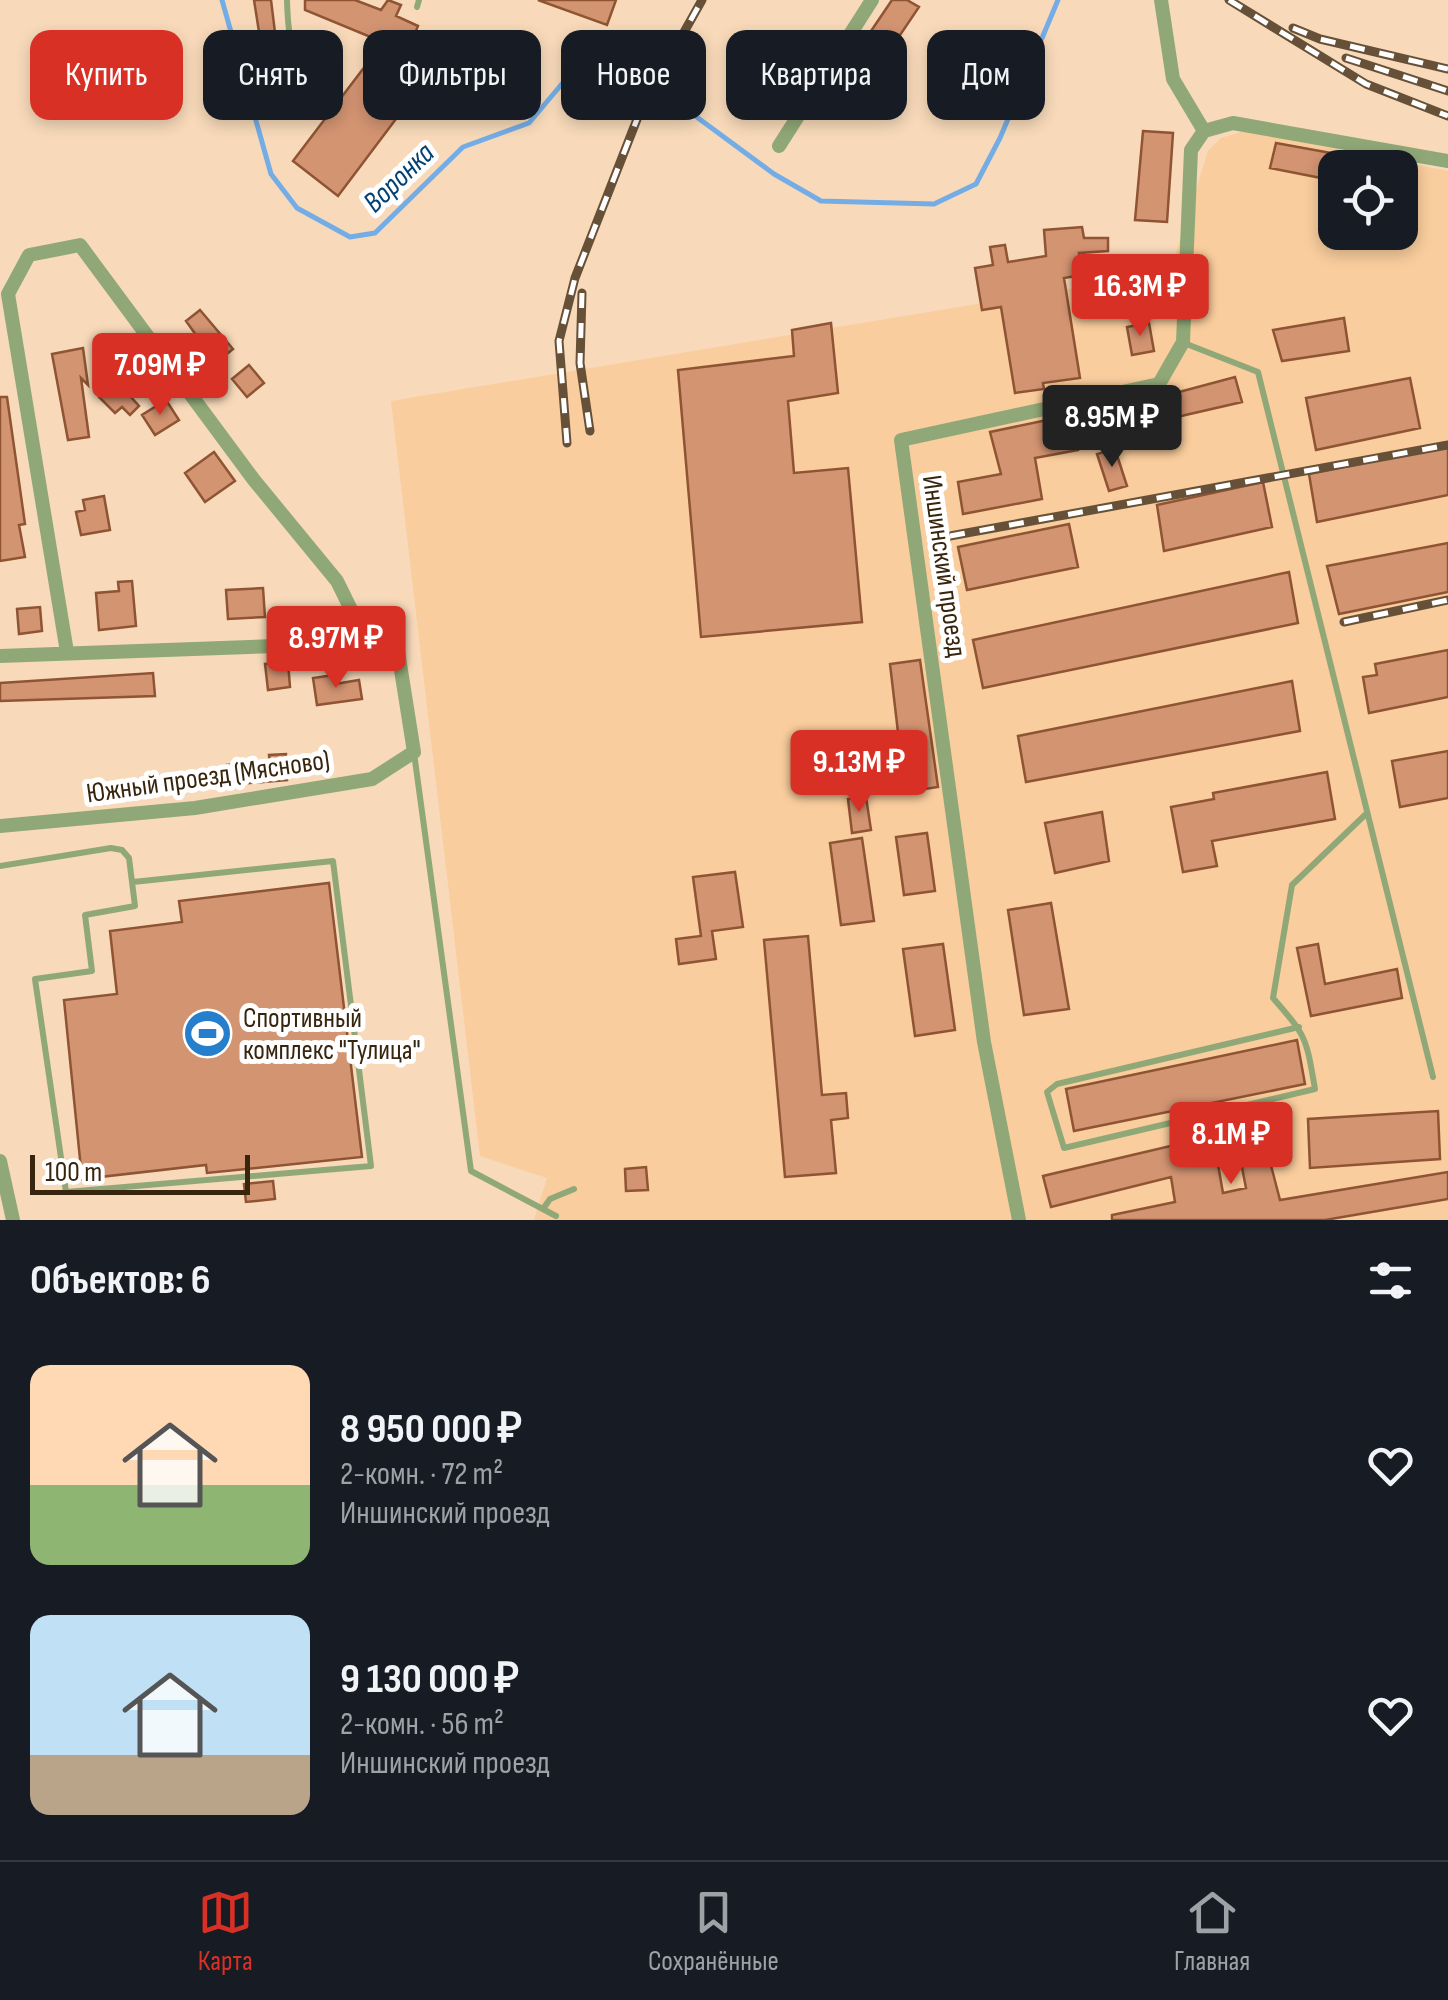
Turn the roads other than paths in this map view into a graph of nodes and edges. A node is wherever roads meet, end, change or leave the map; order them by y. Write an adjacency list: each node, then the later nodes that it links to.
1 (287, 0): 4 (lane)
2 (872, 0): 6 (street)
3 (1160, 0): 5 (street)
4 (288, 30)
5 (1204, 131): 7 (street); 8 (street, Иншинский проезд)
6 (780, 146)
7 (1448, 161)
8 (1183, 342): 13 (lane); 24 (street, Иншинский проезд)
9 (364, 638): 10 (street); 10 (street); 12 (street)
10 (67, 652): 11 (street)
11 (0, 656)
12 (414, 752): 14 (street, Южный проезд (Мясново)); 21 (lane)
13 (1367, 812): 17 (lane); 18 (lane)
14 (0, 826)
15 (0, 866): 16 (lane)
16 (133, 882): 16 (lane)
17 (1299, 1028): 17 (lane)
18 (1433, 1077)
19 (0, 1161): 23 (street)
20 (574, 1189): 21 (lane)
21 (543, 1209): 22 (lane)
22 (556, 1216)
23 (13, 1220)
24 (1020, 1220)

